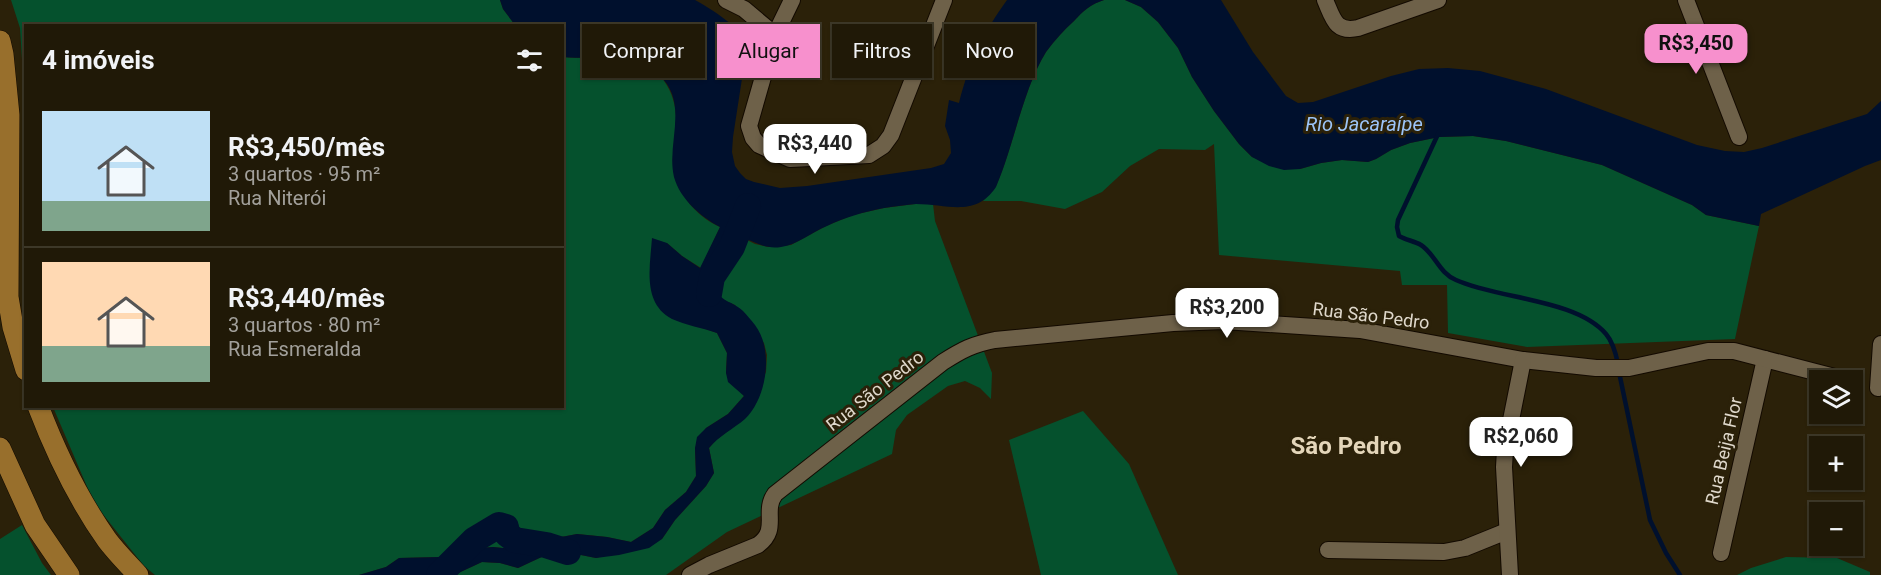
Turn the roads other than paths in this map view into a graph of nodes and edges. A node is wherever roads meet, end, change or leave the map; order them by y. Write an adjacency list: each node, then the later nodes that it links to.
1 (726, 0): 7 (street)
2 (792, 0): 8 (street)
3 (944, 0): 10 (street)
4 (1325, 0): 5 (street)
5 (1438, 0)
6 (1686, 0): 12 (street)
7 (762, 24)
8 (780, 24)
9 (0, 41): 11 (main road)
10 (763, 78)
11 (4, 120): 16 (main road)
12 (1739, 137)
13 (1881, 344): 19 (street)
14 (1765, 359): 15 (street, Rua São Pedro); 17 (street, Rua São Pedro); 24 (street, Rua Beija Flor)
15 (1523, 360): 22 (street); 27 (street, Rua São Pedro)
16 (24, 363)
17 (1809, 370)
18 (1863, 384): 19 (street, Rua São Pedro)
19 (1880, 389)
20 (39, 408): 26 (main road)
21 (0, 448): 25 (main road)
22 (1507, 531): 23 (street); 28 (street)
23 (1328, 550)
24 (1721, 553)
25 (69, 575)
26 (138, 575)
27 (690, 575)
28 (1510, 575)

